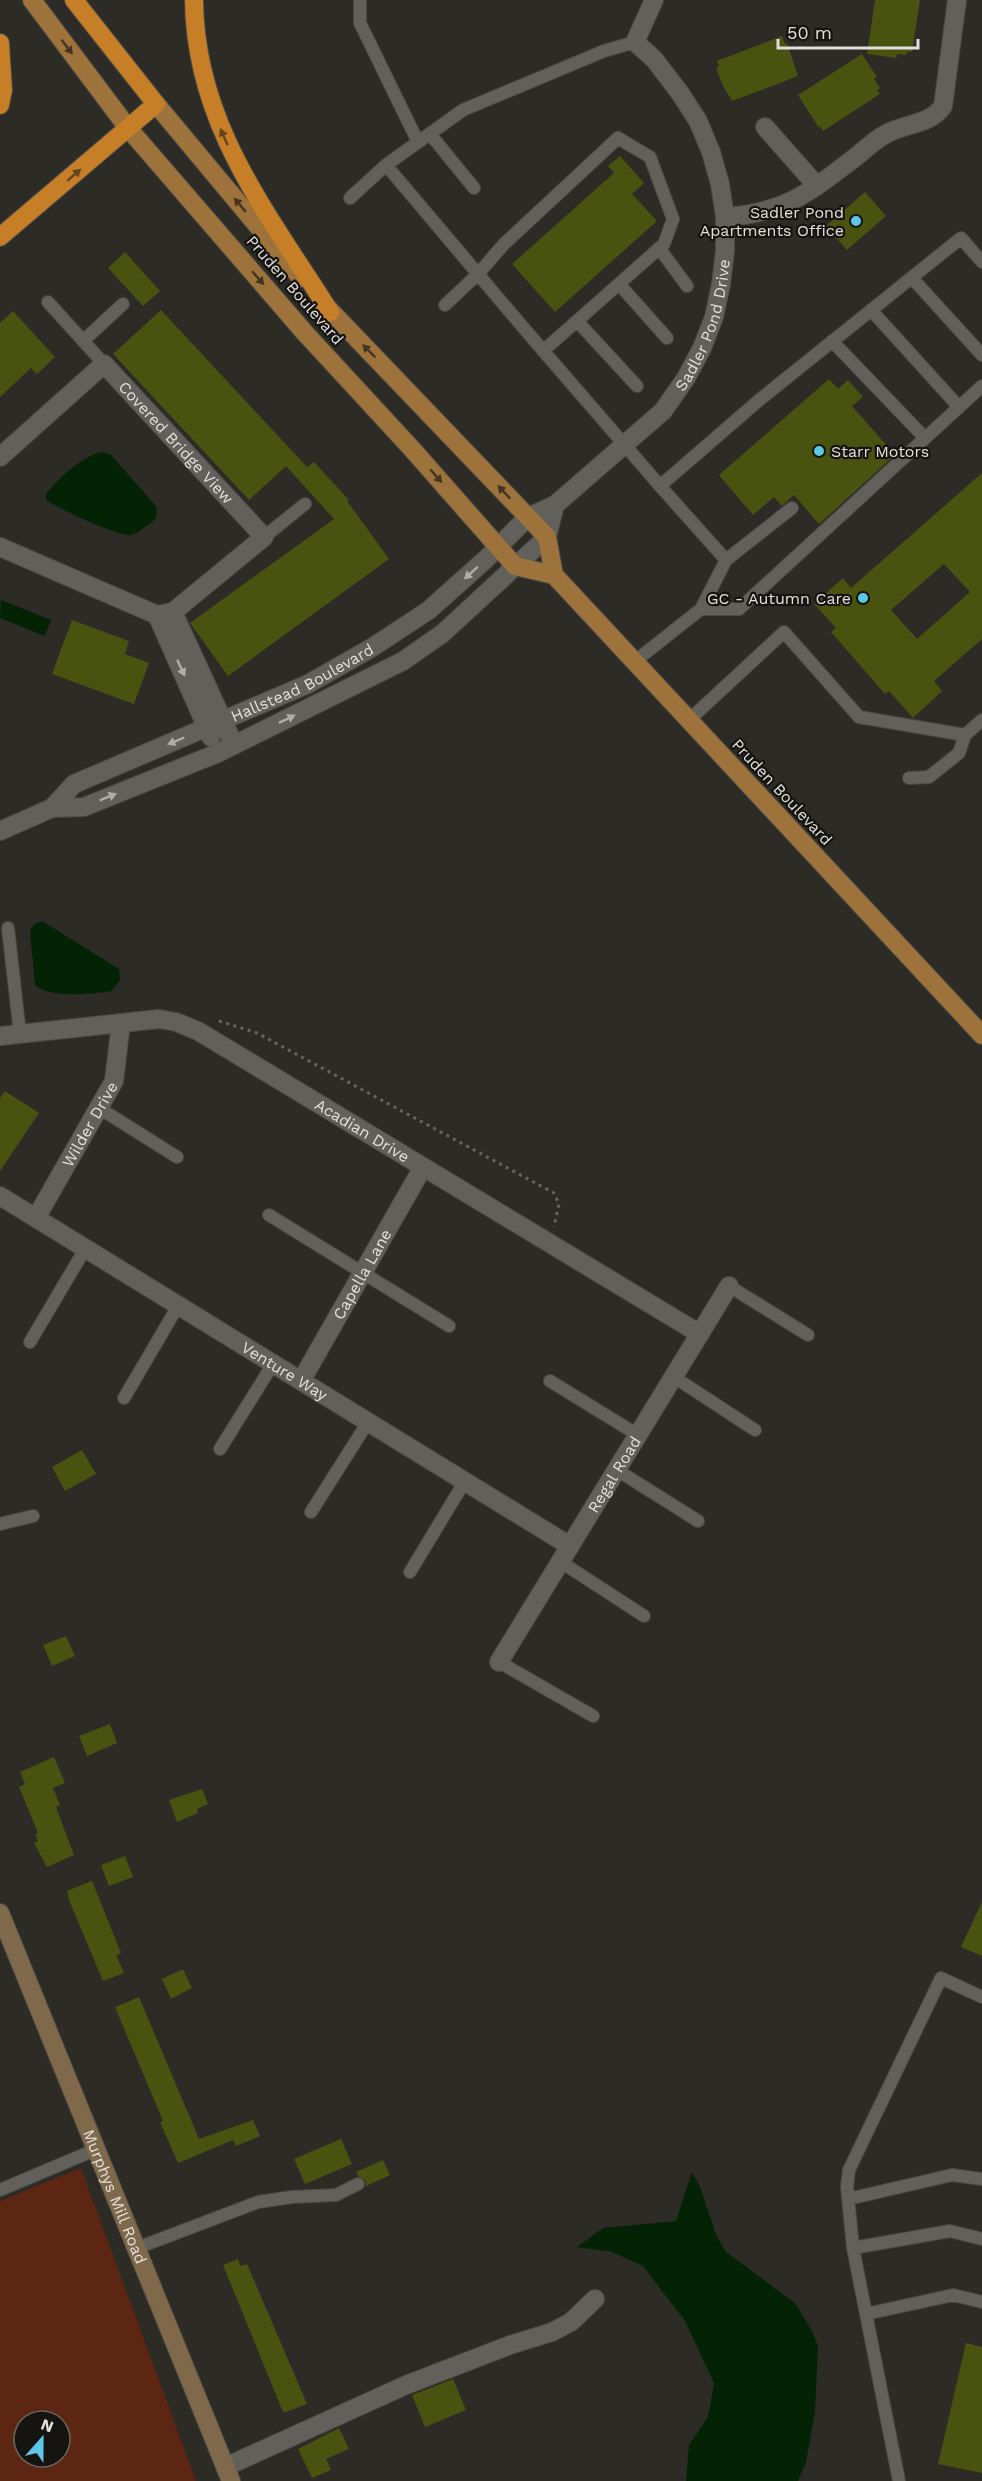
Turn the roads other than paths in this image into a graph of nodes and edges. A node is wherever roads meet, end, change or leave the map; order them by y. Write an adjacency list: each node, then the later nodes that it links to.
1 (32, 0): 12 (main road, Pruden Boulevard, one-way to 12)
2 (74, 0): 9 (highway, Pruden Boulevard)
3 (194, 0): 31 (highway, one-way to 3)
4 (360, 0): 14 (lane)
5 (654, 0): 7 (street)
6 (957, 0): 16 (street)
7 (635, 42): 13 (lane); 19 (street, Sadler Pond Drive)
8 (0, 43): 10 (highway)
9 (156, 104): 12 (highway); 31 (main road, Pruden Boulevard, one-way to 9)
10 (0, 105)
11 (765, 127): 16 (street)
12 (128, 128): 20 (highway, one-way to 12); 53 (main road, Pruden Boulevard, one-way to 53)
13 (430, 134): 14 (lane); 17 (lane)
14 (418, 142): 15 (lane)
15 (386, 165): 18 (lane); 23 (lane)
16 (817, 186): 19 (street)
17 (474, 188)
18 (350, 198)
19 (725, 217): 43 (street, Sadler Pond Drive)
20 (0, 237)
21 (659, 248): 23 (lane); 25 (lane); 26 (lane)
22 (982, 262): 24 (lane)
23 (478, 274): 29 (lane); 36 (lane)
24 (912, 278): 30 (lane); 37 (lane)
25 (619, 284): 32 (lane); 33 (lane)
26 (687, 286)
27 (48, 302): 34 (lane)
28 (123, 304): 34 (lane)
29 (445, 305)
30 (872, 310): 35 (lane); 41 (lane)
31 (330, 312): 49 (main road, Pruden Boulevard, one-way to 31)
32 (577, 321): 36 (lane); 39 (lane)
33 (668, 338)
34 (83, 341): 38 (lane)
35 (832, 341): 42 (lane); 45 (lane)
36 (543, 351): 43 (lane)
37 (982, 355)
38 (104, 364): 44 (street); 50 (street, Covered Bridge View)
39 (637, 386)
40 (982, 386): 41 (lane)
41 (959, 407): 42 (lane)
42 (926, 438): 57 (lane)
43 (625, 445): 45 (lane); 47 (street, Sadler Pond Drive)
44 (0, 457)
45 (660, 486): 54 (lane)
46 (304, 504): 50 (lane)
47 (555, 506): 49 (street, Sadler Pond Drive); 51 (street)
48 (792, 508): 54 (lane)
49 (528, 517): 51 (main road, Pruden Boulevard); 53 (street, Hallstead Boulevard)
50 (264, 537): 58 (street)
51 (547, 537): 55 (street); 56 (main road)
52 (0, 547): 58 (street)
53 (498, 547): 55 (main road, Pruden Boulevard); 62 (street, Hallstead Boulevard, one-way to 62)
54 (726, 560): 57 (lane)
55 (515, 566): 56 (main road); 64 (street, Hallstead Boulevard, one-way to 55)
56 (554, 575): 59 (main road, Pruden Boulevard)
57 (701, 609): 59 (lane)
58 (165, 613): 62 (street)
59 (634, 662): 60 (main road, Pruden Boulevard)
60 (688, 720): 63 (lane); 71 (main road, Pruden Boulevard)
61 (982, 720): 63 (lane)
62 (215, 723): 64 (street); 66 (street, Hallstead Boulevard, one-way to 66)
63 (965, 735): 65 (lane)
64 (226, 749): 66 (street, Hallstead Boulevard, one-way to 64)
65 (909, 778)
66 (52, 808): 67 (street, Hallstead Boulevard)
67 (0, 831)
68 (8, 928): 70 (lane)
69 (121, 1023): 70 (street, Acadian Drive); 73 (street, Wilder Drive); 75 (street, Acadian Drive)
70 (20, 1034): 72 (street, Acadian Drive)
71 (982, 1035)
72 (0, 1036)
73 (99, 1108): 74 (lane); 78 (street, Wilder Drive)
74 (177, 1157)
75 (423, 1167): 80 (street, Capella Lane); 84 (street, Acadian Drive)
76 (0, 1196): 78 (street, Venture Way)
77 (269, 1215): 80 (lane)
78 (36, 1218): 79 (street, Venture Way)
79 (85, 1249): 82 (street, Venture Way); 86 (lane)
80 (363, 1272): 83 (lane); 89 (street, Capella Lane)
81 (729, 1286): 84 (street, Regal Road); 85 (lane)
82 (178, 1306): 87 (street, Venture Way); 91 (lane)
83 (449, 1326)
84 (700, 1334): 88 (street, Regal Road)
85 (808, 1335)
86 (30, 1342)
87 (273, 1364): 89 (street, Venture Way); 95 (lane)
88 (674, 1377): 93 (lane); 94 (street, Regal Road)
89 (300, 1381): 92 (street, Venture Way)
90 (550, 1381): 94 (lane)
91 (124, 1398)
92 (368, 1422): 97 (street, Venture Way); 98 (lane)
93 (755, 1430)
94 (638, 1435): 96 (street, Regal Road)
95 (220, 1449)
96 (617, 1470): 100 (lane); 102 (street, Regal Road)
97 (465, 1481): 102 (street, Venture Way); 103 (lane)
98 (311, 1512)
99 (33, 1516): 101 (lane)
100 (698, 1521)
101 (0, 1524)
102 (565, 1554): 104 (lane); 105 (street, Regal Road)
103 (410, 1572)
104 (644, 1616)
105 (500, 1662): 106 (lane)
106 (593, 1716)
107 (0, 1913): 109 (street, Murphys Mill Road)
108 (982, 1997): 113 (lane)
109 (97, 2149): 112 (lane); 115 (street, Murphys Mill Road)
110 (982, 2179): 113 (lane)
111 (358, 2184): 115 (lane)
112 (0, 2190)
113 (848, 2199): 116 (lane)
114 (982, 2239): 116 (lane)
115 (137, 2248): 120 (street, Murphys Mill Road)
116 (853, 2248): 119 (lane)
117 (595, 2299): 120 (street)
118 (982, 2302): 119 (lane)
119 (866, 2314): 121 (lane)
120 (228, 2474)
121 (899, 2481)

